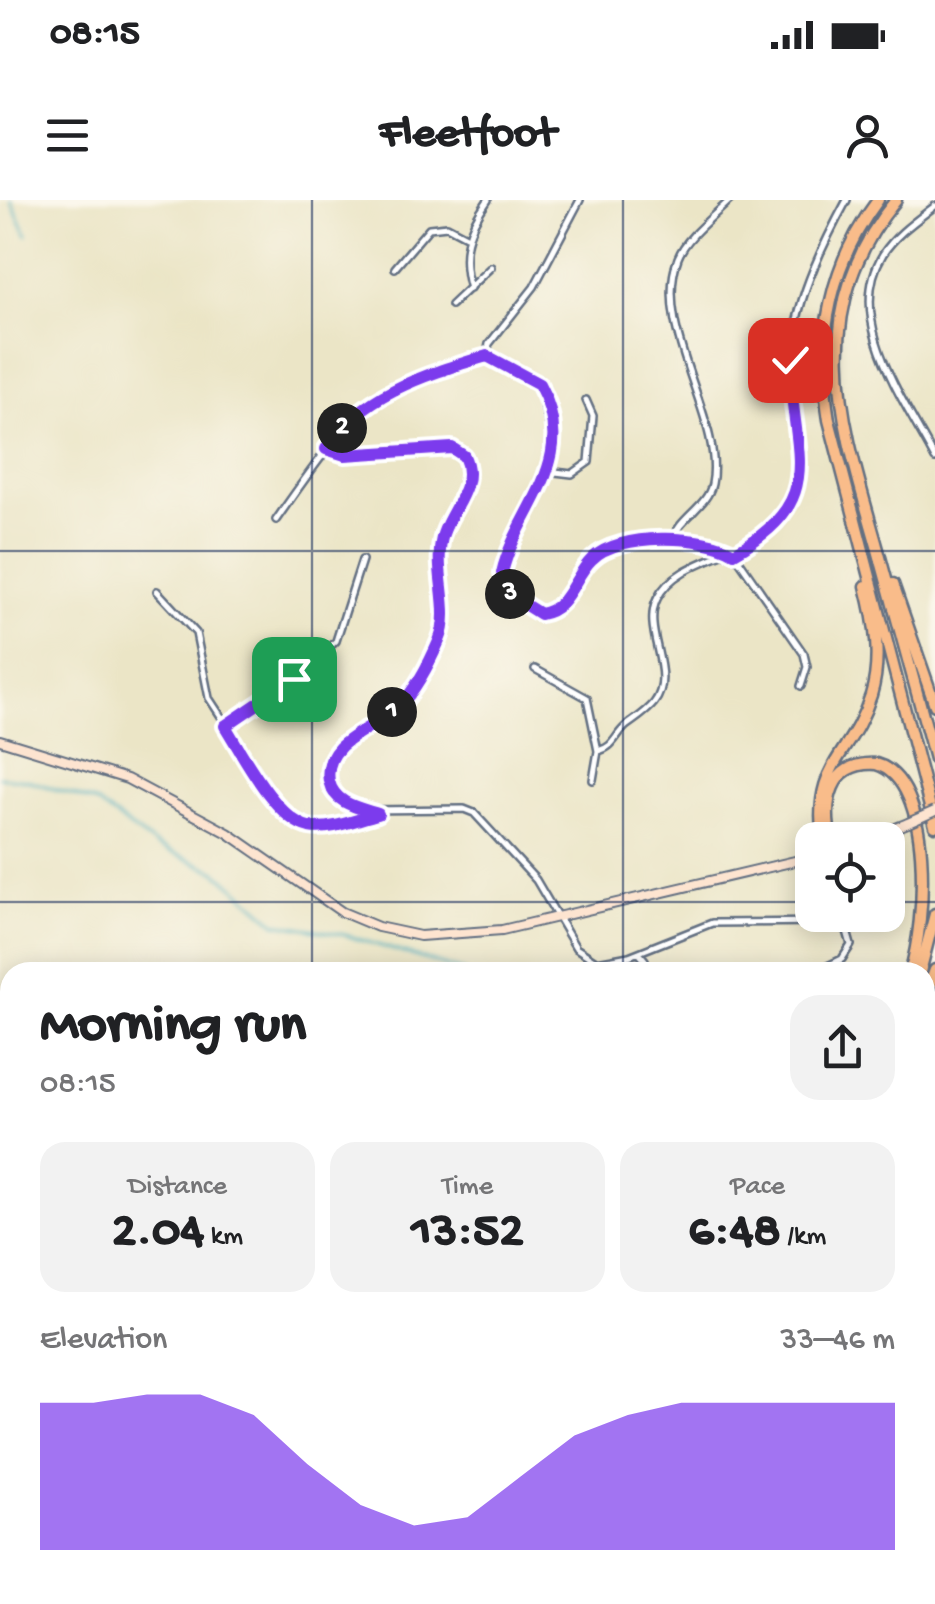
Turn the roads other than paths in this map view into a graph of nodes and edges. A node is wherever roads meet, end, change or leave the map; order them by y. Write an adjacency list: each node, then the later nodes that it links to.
1 (488, 200): 8 (street)
2 (580, 200): 13 (street)
3 (730, 200): 21 (street)
4 (848, 200): 22 (street)
5 (878, 200): 18 (highway)
6 (896, 200): 19 (highway)
7 (935, 206): 16 (street)
8 (466, 236): 9 (street); 11 (street)
9 (395, 268)
10 (491, 268): 11 (street)
11 (470, 289): 12 (street)
12 (451, 305)
13 (487, 356): 15 (street); 17 (street)
14 (586, 400): 17 (street)
15 (326, 449): 20 (street); 34 (street)
16 (935, 459)
17 (547, 471): 21 (street)
18 (845, 482): 35 (highway); 38 (highway)
19 (867, 512): 27 (highway); 31 (highway)
20 (276, 520)
21 (672, 540): 22 (street)
22 (734, 553): 26 (street); 30 (street)
23 (362, 560): 28 (street)
24 (157, 591): 28 (street)
25 (535, 669): 30 (street)
26 (801, 686)
27 (935, 705)
28 (225, 726): 34 (street)
29 (0, 740): 41 (street)
30 (598, 751): 32 (street)
31 (935, 759)
32 (594, 780)
33 (935, 811): 37 (street, bridge)
34 (378, 814): 41 (street)
35 (823, 822)
36 (830, 822): 45 (highway)
37 (905, 824)
38 (935, 826)
39 (795, 861): 41 (street)
40 (935, 914): 46 (highway)
41 (559, 918): 42 (street)
42 (639, 953): 43 (street); 44 (street)
43 (644, 962)
44 (836, 962)
45 (913, 962)
46 (923, 962)

